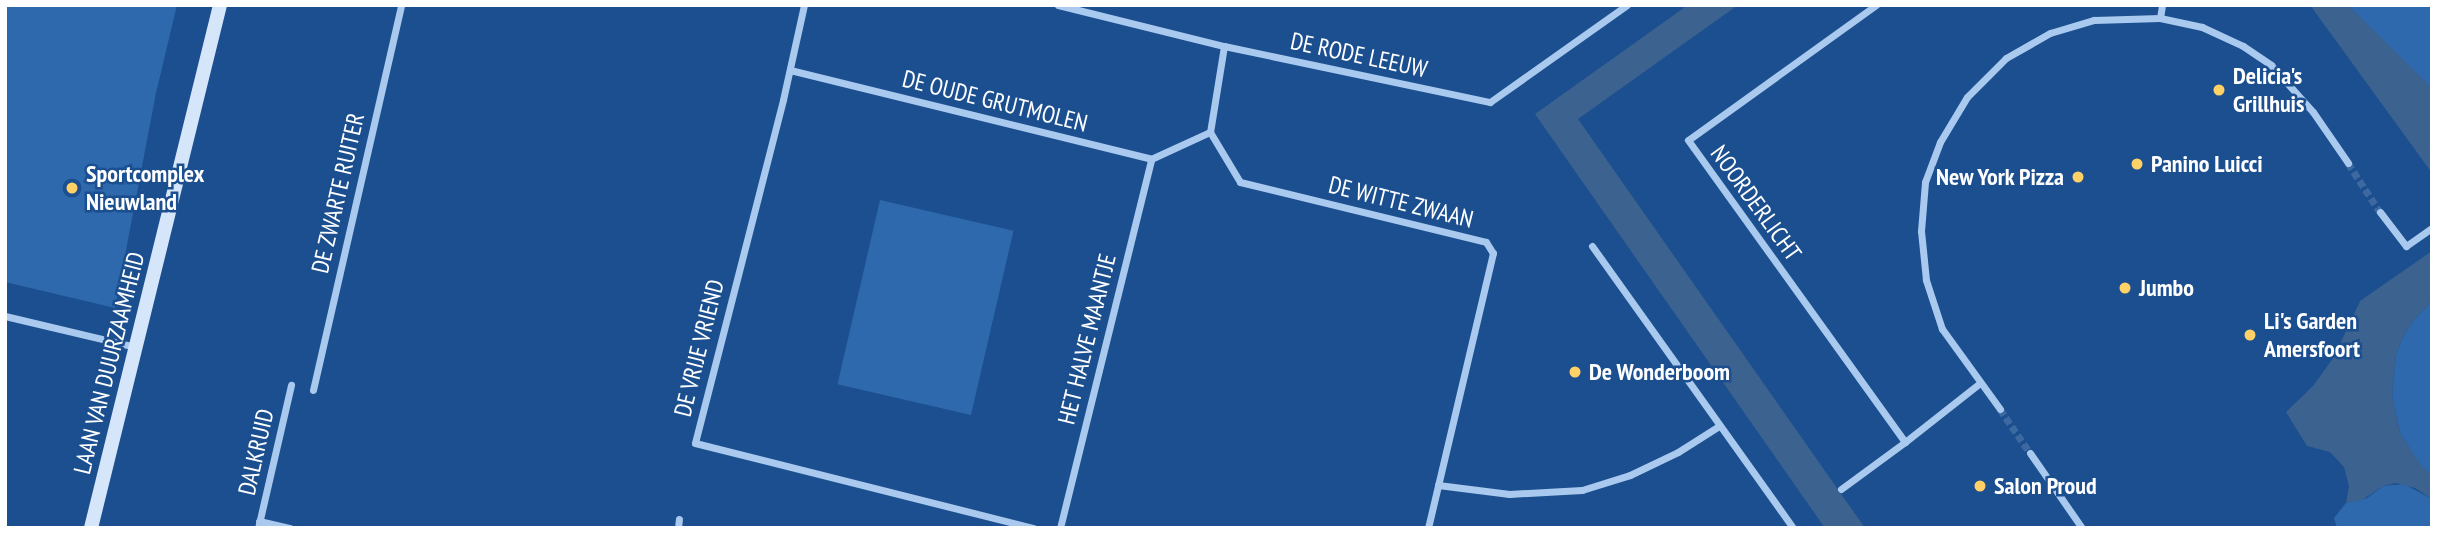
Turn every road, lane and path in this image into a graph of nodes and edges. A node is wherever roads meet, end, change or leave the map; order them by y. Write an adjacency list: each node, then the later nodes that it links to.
1 (220, 5): 18 (street, LAAN VAN DUURZAAMHEID)
2 (401, 5): 21 (street, DE ZWARTE RUITER)
3 (803, 5): 10 (street, DE VRIJE VRIEND)
4 (1058, 5): 9 (street, DE RODE LEEUW)
5 (1627, 5): 9 (street, DE RODE LEEUW)
6 (1876, 5): 24 (street, NOORDERLICHT)
7 (2162, 5): 8 (street)
8 (2160, 18): 13 (street); 19 (street)
9 (1224, 46): 11 (street)
10 (790, 70): 12 (street, DE OUDE GRUTMOLEN); 31 (street, DE VRIJE VRIEND)
11 (1210, 132): 12 (street); 26 (street, DE WITTE ZWAAN)
12 (1151, 159): 32 (street, HET HALVE MAANTJE)
13 (2348, 163)
14 (2380, 212): 15 (street)
15 (2432, 228)
16 (1592, 246): 23 (street)
17 (5, 316): 18 (street)
18 (136, 348): 29 (street, LAAN VAN DUURZAAMHEID)
19 (1980, 383): 22 (street); 24 (street)
20 (291, 385): 28 (street, DALKRUID)
21 (313, 390)
22 (2000, 409)
23 (1719, 426): 26 (street); 34 (street)
24 (1905, 442): 27 (street)
25 (2030, 453): 35 (street)
26 (1438, 485): 33 (street, DE WITTE ZWAAN)
27 (1841, 489)
28 (259, 524): 30 (street)
29 (91, 528)
30 (290, 528)
31 (1034, 528)
32 (1060, 528)
33 (1428, 528)
34 (1793, 528)
35 (2082, 528)

